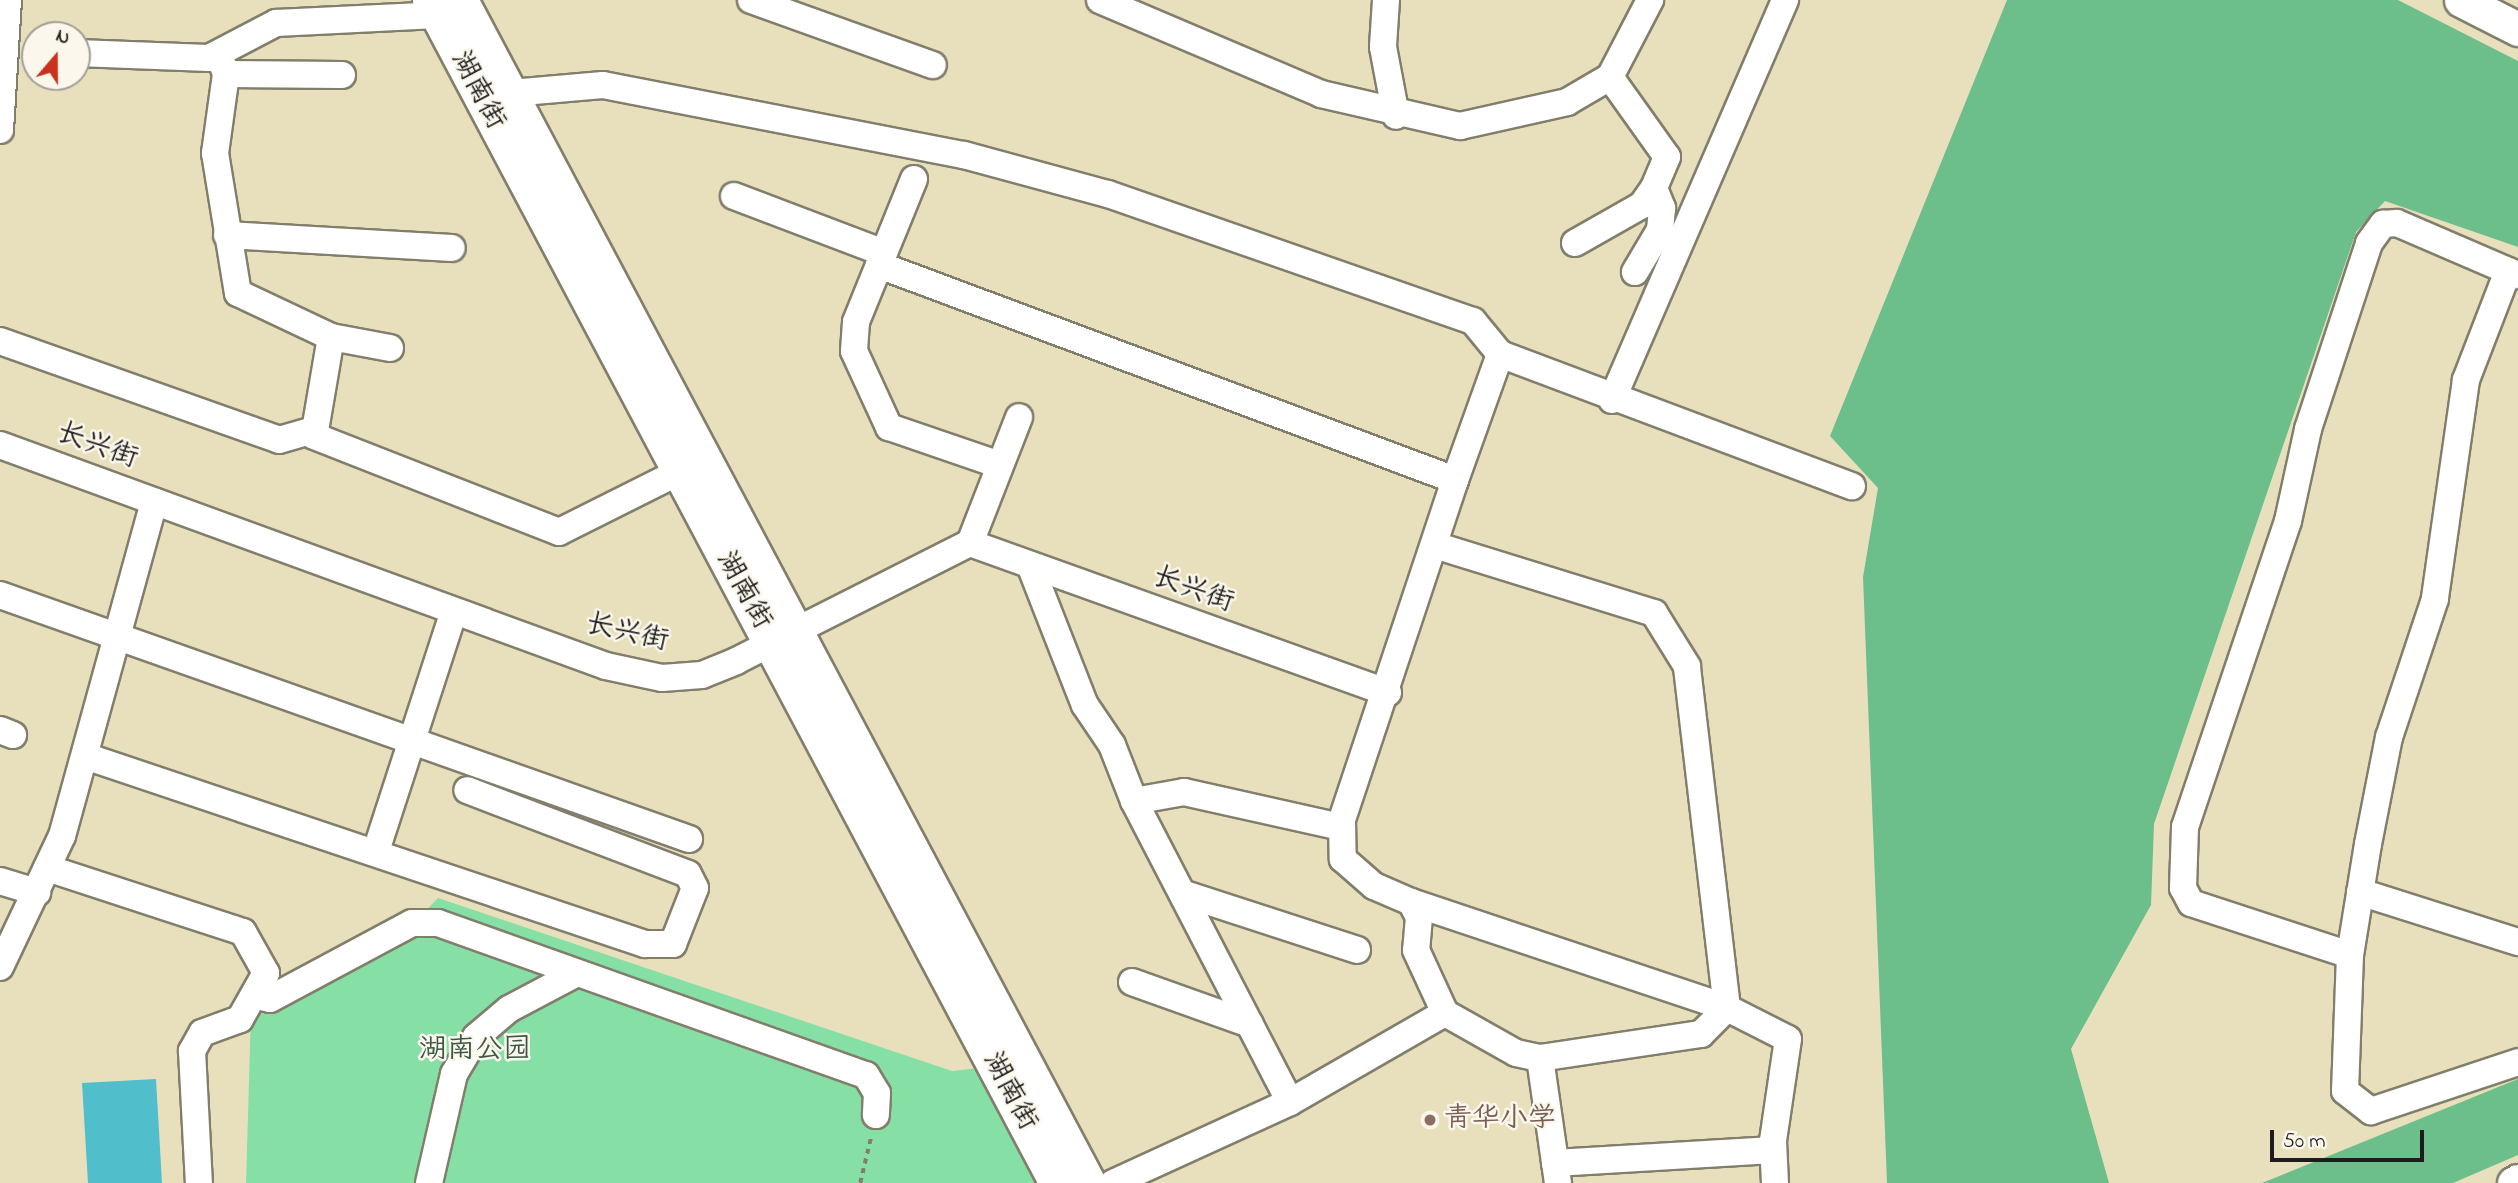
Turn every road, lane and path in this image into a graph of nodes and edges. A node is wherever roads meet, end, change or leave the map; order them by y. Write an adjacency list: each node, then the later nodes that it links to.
1 (8, 0): 19 (street)
2 (751, 0): 12 (street)
3 (1100, 0): 17 (street)
4 (1386, 0): 13 (street)
5 (1650, 0): 15 (street)
6 (1785, 0): 33 (street)
7 (2460, 0): 9 (main road)
8 (442, 5): 11 (street); 16 (main road, 湖南街); 38 (main road, 湖南街)
9 (2518, 29)
10 (91, 54): 11 (street)
11 (222, 63): 14 (street); 23 (street)
12 (933, 65)
13 (1386, 66): 17 (street); 18 (street)
14 (342, 75)
15 (1610, 77): 18 (street); 21 (street)
16 (511, 93): 32 (street); 47 (main road, 湖南街)
17 (1342, 100): 18 (street)
18 (1396, 116)
19 (0, 130)
20 (914, 179): 26 (street)
21 (1654, 188): 24 (street); 27 (street)
22 (734, 196): 26 (street)
23 (227, 235): 25 (street); 29 (street)
24 (1576, 243)
25 (452, 248)
26 (881, 259): 37 (street); 39 (street)
27 (1635, 272)
28 (2513, 273): 59 (street); 64 (street)
29 (331, 337): 31 (street); 35 (street)
30 (0, 341): 35 (street)
31 (390, 348)
32 (1500, 354): 33 (street); 39 (street)
33 (1612, 400): 40 (street)
34 (1019, 417): 37 (street)
35 (315, 430): 38 (street)
36 (0, 445): 41 (street, 长兴街)
37 (1000, 465): 42 (street)
38 (679, 472): 47 (main road, 湖南街)
39 (1455, 480): 43 (street)
40 (1852, 486)
41 (154, 501): 46 (street, 长兴街); 48 (street)
42 (970, 543): 44 (street, 长兴街); 47 (street, 长兴街)
43 (1434, 545): 49 (street); 69 (street)
44 (1030, 565): 49 (street, 长兴街); 53 (street)
45 (0, 595): 48 (street)
46 (454, 611): 47 (street, 长兴街); 50 (street)
47 (783, 634): 81 (main road, 湖南街); 82 (main road, 湖南街)
48 (120, 636): 50 (street); 51 (street)
49 (1388, 693): 54 (street)
50 (410, 739): 55 (street); 56 (street)
51 (85, 756): 56 (street); 57 (street)
52 (467, 790): 56 (street)
53 (1134, 801): 54 (street); 60 (street)
54 (1340, 827): 61 (street)
55 (689, 839)
56 (376, 851)
57 (42, 880): 58 (street); 65 (street); 68 (street)
58 (0, 881)
59 (2360, 892): 62 (street); 64 (street)
60 (1182, 893): 63 (street); 71 (street)
61 (1411, 902): 69 (street); 70 (street)
62 (2518, 942)
63 (1357, 950)
64 (2350, 955): 73 (street)
65 (0, 967)
66 (577, 973): 68 (street); 75 (street); 79 (street)
67 (1132, 982): 71 (street)
68 (257, 996): 78 (street)
69 (1727, 1008): 72 (street); 76 (street)
70 (1445, 1013): 72 (street); 74 (street)
71 (1250, 1024): 74 (street)
72 (1541, 1058): 77 (street)
73 (2518, 1062)
74 (1290, 1102): 83 (street)
75 (876, 1115): 80 (path)
76 (1773, 1150): 77 (street); 84 (street)
77 (1557, 1173)
78 (199, 1183)
79 (429, 1183)
80 (860, 1183)
81 (1056, 1183)
82 (1089, 1183)
83 (1113, 1183)
84 (1775, 1183)

